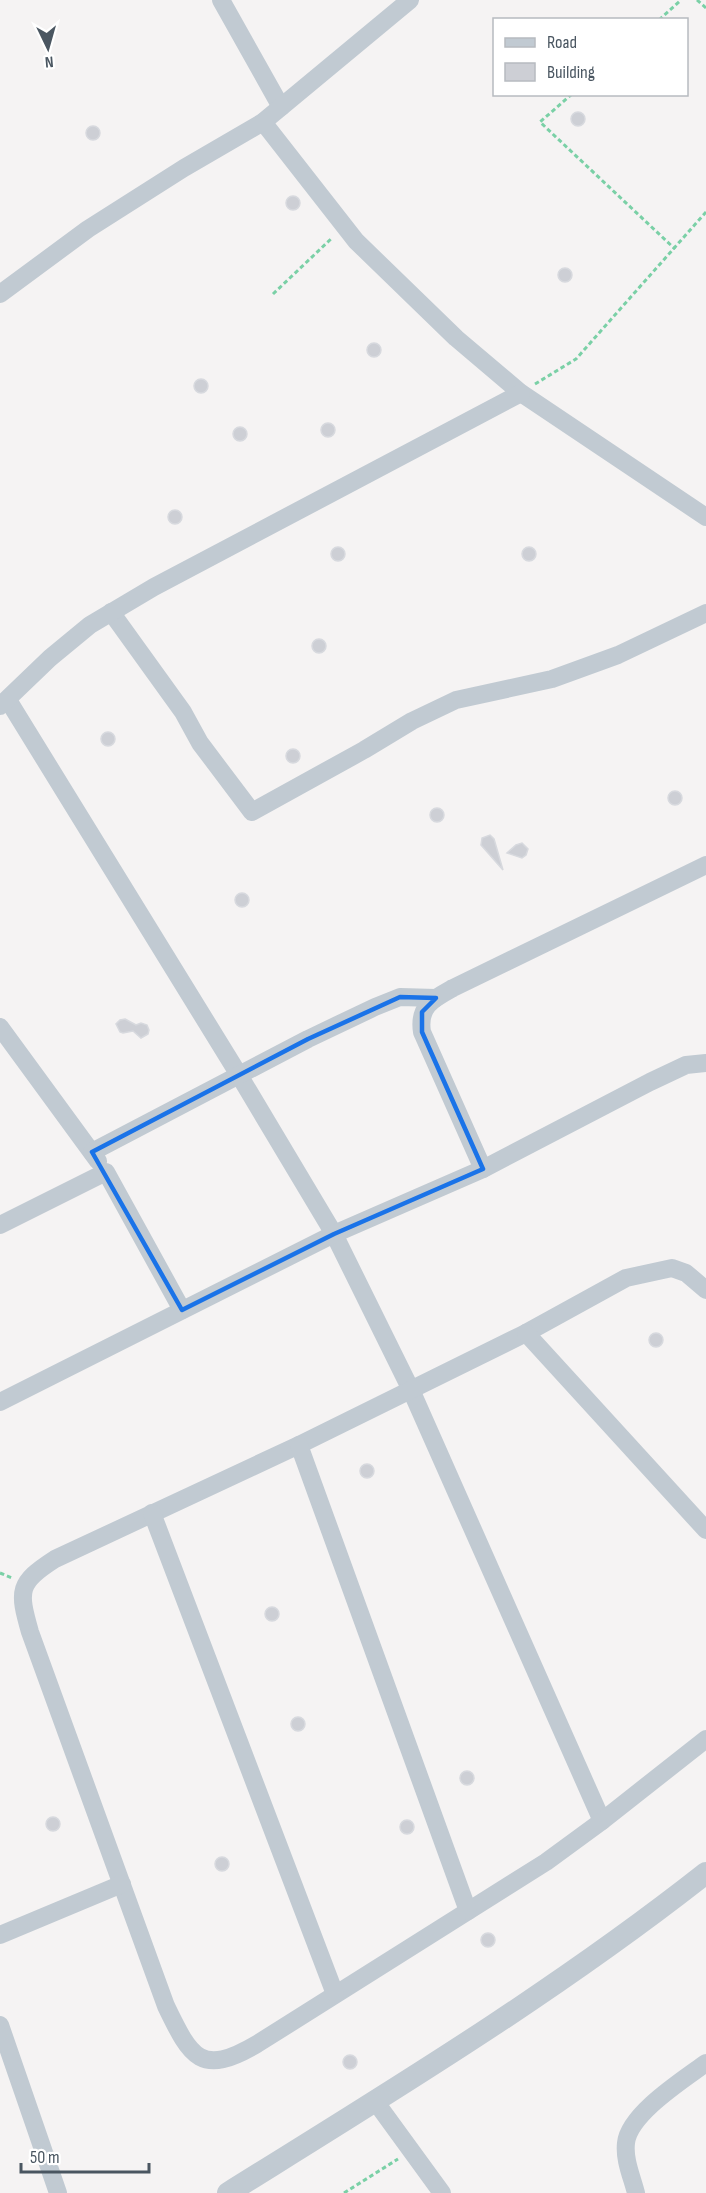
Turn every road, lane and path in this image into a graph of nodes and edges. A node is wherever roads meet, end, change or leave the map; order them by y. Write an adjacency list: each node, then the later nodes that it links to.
1 (221, 0): 8 (street)
2 (410, 0): 8 (street)
3 (681, 0): 6 (path)
4 (697, 0): 5 (path)
5 (706, 8)
6 (661, 18)
7 (570, 96): 14 (path)
8 (281, 107): 9 (street)
9 (263, 122): 13 (street); 15 (street)
10 (706, 212): 11 (path)
11 (702, 217): 12 (path); 14 (path)
12 (706, 220)
13 (345, 227): 16 (path); 17 (street)
14 (675, 249): 17 (path)
15 (0, 294)
16 (273, 294)
17 (521, 393): 18 (street); 19 (street)
18 (706, 517)
19 (111, 612): 20 (street); 21 (street)
20 (706, 613)
21 (4, 703): 26 (street)
22 (706, 865): 23 (street)
23 (436, 998): 26 (street); 28 (street)
24 (0, 1027): 27 (street)
25 (706, 1063): 28 (street)
26 (239, 1075): 27 (street); 31 (street)
27 (92, 1152): 29 (street)
28 (483, 1169): 31 (street)
29 (106, 1172): 30 (street); 33 (street)
30 (0, 1226)
31 (334, 1234): 33 (street); 35 (street)
32 (706, 1290): 34 (street)
33 (182, 1310): 36 (street)
34 (526, 1333): 35 (street); 39 (street)
35 (411, 1390): 37 (street); 41 (street)
36 (0, 1402)
37 (299, 1445): 38 (street); 44 (street)
38 (152, 1513): 43 (street); 46 (street)
39 (706, 1530)
40 (706, 1739): 41 (street)
41 (602, 1821): 44 (street)
42 (706, 1873): 49 (street)
43 (122, 1884): 45 (street); 46 (street)
44 (468, 1911): 46 (street)
45 (0, 1935)
46 (335, 1994)
47 (0, 2025): 51 (street)
48 (706, 2063): 55 (street)
49 (375, 2101): 50 (street); 52 (street)
50 (412, 2151): 53 (path); 54 (street)
51 (58, 2193)
52 (228, 2193)
53 (344, 2193)
54 (442, 2193)
55 (636, 2193)

